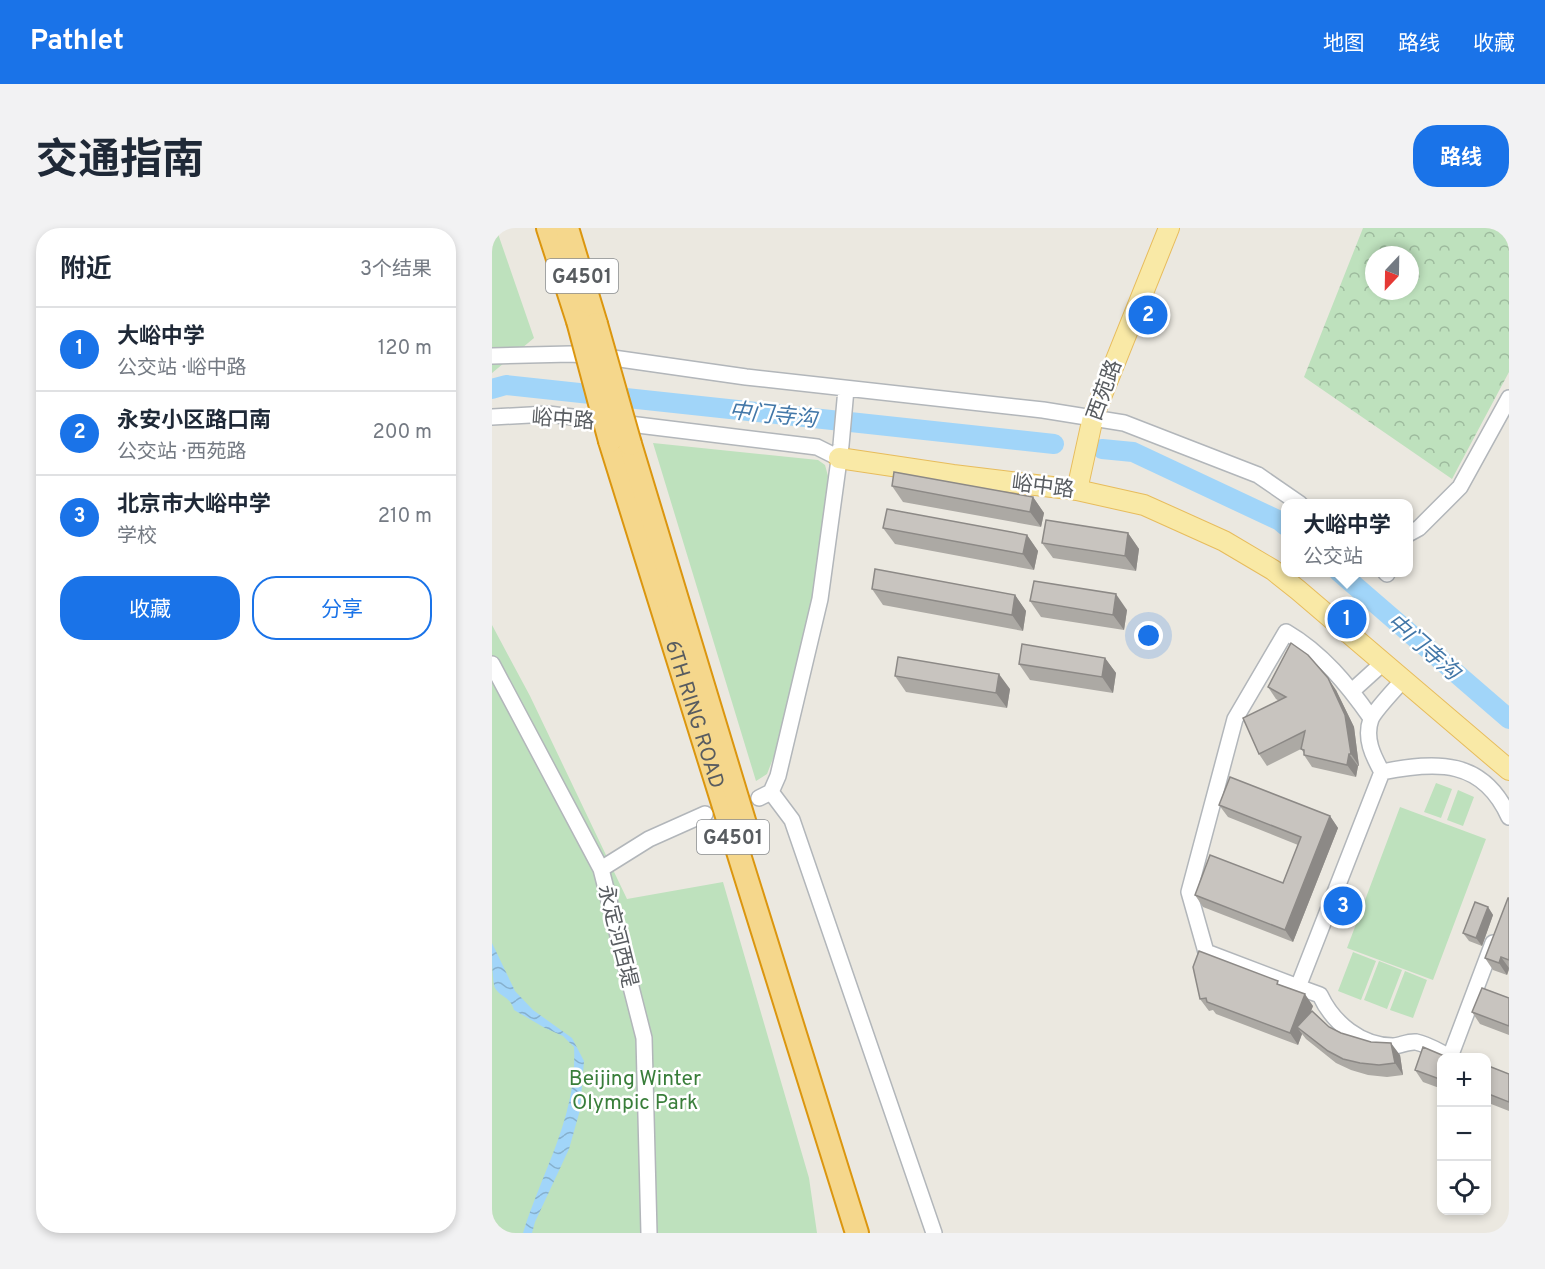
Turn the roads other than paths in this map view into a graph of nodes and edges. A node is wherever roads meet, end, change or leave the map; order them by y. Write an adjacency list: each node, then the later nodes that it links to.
1 (548, 228): 4 (highway, 6TH RING ROAD / G4501)
2 (567, 228): 4 (highway, 6TH RING ROAD / G4501)
3 (1169, 228): 9 (main road, 西苑路)
4 (587, 323): 10 (highway, 6TH RING ROAD / G4501, bridge)
5 (492, 356): 6 (street)
6 (846, 389): 9 (street); 11 (street)
7 (1509, 398): 14 (street)
8 (492, 417): 11 (street, 峪中路)
9 (1093, 417): 12 (main road, 西苑路); 13 (street)
10 (620, 443): 27 (highway, 6TH RING ROAD / G4501); 31 (highway, 6TH RING ROAD / G4501)
11 (840, 451): 12 (main road, 峪中路); 32 (street)
12 (1077, 490): 15 (main road, 峪中路)
13 (1293, 499)
14 (1413, 531)
15 (1384, 662): 17 (main road, 峪中路); 18 (street)
16 (492, 664): 24 (street, 永定河西堤)
17 (1404, 679): 19 (street); 20 (main road, 峪中路)
18 (1352, 691): 19 (street); 26 (street)
19 (1371, 718): 21 (street)
20 (1509, 770)
21 (1382, 772): 23 (street); 26 (street)
22 (705, 814): 24 (street)
23 (1509, 817)
24 (601, 869): 28 (street, 永定河西堤)
25 (1496, 934): 26 (street)
26 (1298, 987)
27 (834, 1159): 29 (highway); 30 (highway, 6TH RING ROAD / G4501)
28 (650, 1233)
29 (841, 1233)
30 (857, 1233)
31 (869, 1233)
32 (934, 1233)

